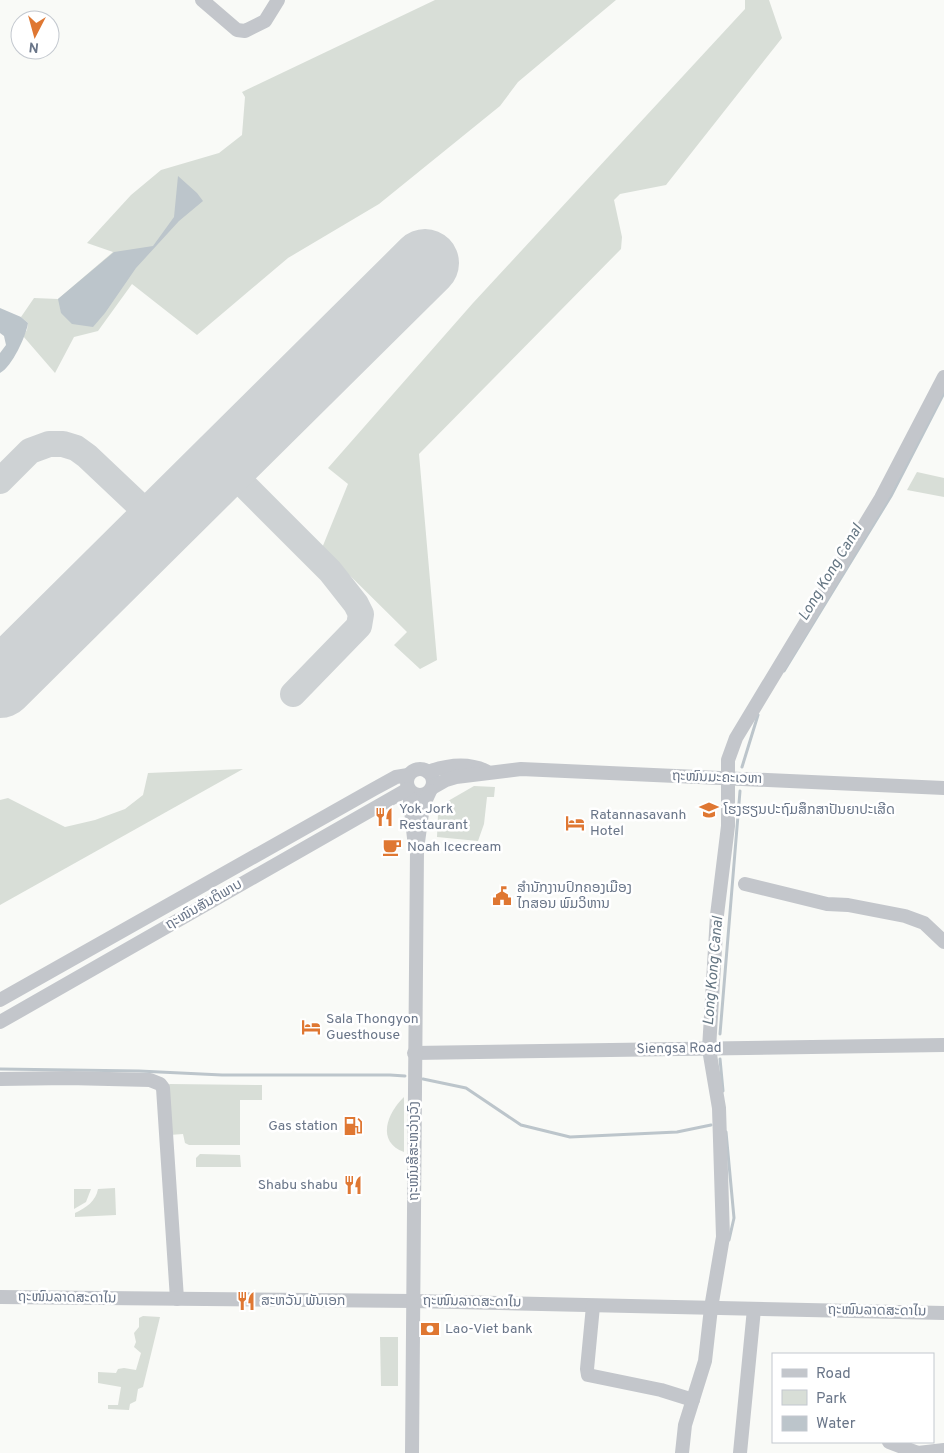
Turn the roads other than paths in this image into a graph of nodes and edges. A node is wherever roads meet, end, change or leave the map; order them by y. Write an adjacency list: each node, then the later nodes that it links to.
1 (202, 0): 2 (street)
2 (278, 0)
3 (944, 377): 6 (street)
4 (428, 772): 5 (street); 7 (street); 9 (street)
5 (491, 773): 6 (street, ຖະໜົນມະຄະເວຫາ); 9 (street, ຖະໜົນມະຄະເວຫາ)
6 (728, 778): 8 (street, ຖະໜົນມະຄະເວຫາ); 16 (street)
7 (408, 785): 9 (street); 10 (street); 13 (street, ຖະໜົນສັນຕິພາບ); 14 (street, ຖະໜົນສັນຕິພາບ)
8 (944, 788)
9 (431, 789): 10 (street)
10 (417, 849): 17 (street, ຖະໜົນສີສະຫວ່າງວົງ)
11 (745, 884): 12 (street)
12 (944, 942)
13 (0, 1000)
14 (0, 1022)
15 (944, 1045): 16 (street, Siengsa Road)
16 (709, 1048): 17 (street, Siengsa Road); 23 (street)
17 (414, 1053): 21 (street, ຖະໜົນສີສະຫວ່າງວົງ)
18 (0, 1079): 20 (street)
19 (0, 1297): 20 (street, ຖະໜົນລາດສະດາໄນ)
20 (177, 1298): 21 (street, ຖະໜົນລາດສະດາໄນ)
21 (413, 1301): 22 (street, ຖະໜົນລາດສະດາໄນ); 29 (street, ຖະໜົນສີສະຫວ່າງວົງ)
22 (593, 1306): 23 (street, ຖະໜົນລາດສະດາໄນ); 26 (street)
23 (711, 1308): 24 (street, ຖະໜົນລາດສະດາໄນ); 26 (street)
24 (754, 1309): 25 (street, ຖະໜົນລາດສະດາໄນ); 31 (street)
25 (944, 1313)
26 (693, 1400): 30 (street)
27 (892, 1443): 28 (street)
28 (944, 1450)
29 (412, 1453)
30 (682, 1453)
31 (740, 1453)

